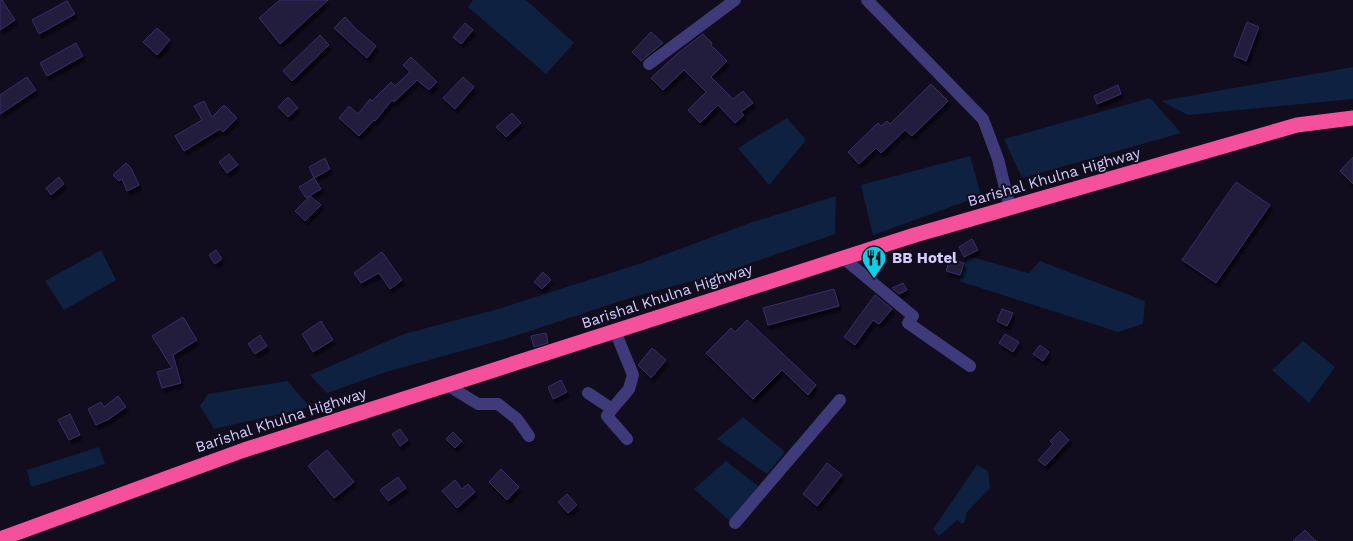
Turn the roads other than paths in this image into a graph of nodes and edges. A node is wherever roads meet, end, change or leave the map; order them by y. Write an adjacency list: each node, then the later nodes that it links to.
1 (735, 0): 3 (street)
2 (867, 0): 5 (street)
3 (649, 64)
4 (1353, 118): 5 (highway, Barishal Khulna Highway)
5 (1010, 208): 6 (highway, Barishal Khulna Highway)
6 (844, 258): 7 (highway, Barishal Khulna Highway); 8 (street)
7 (616, 331): 9 (highway, Barishal Khulna Highway); 12 (street)
8 (970, 366)
9 (447, 384): 13 (street); 16 (highway, Barishal Khulna Highway)
10 (588, 393): 12 (street)
11 (840, 400): 15 (street)
12 (612, 410): 14 (street)
13 (529, 436)
14 (626, 438)
15 (735, 523)
16 (0, 539)

